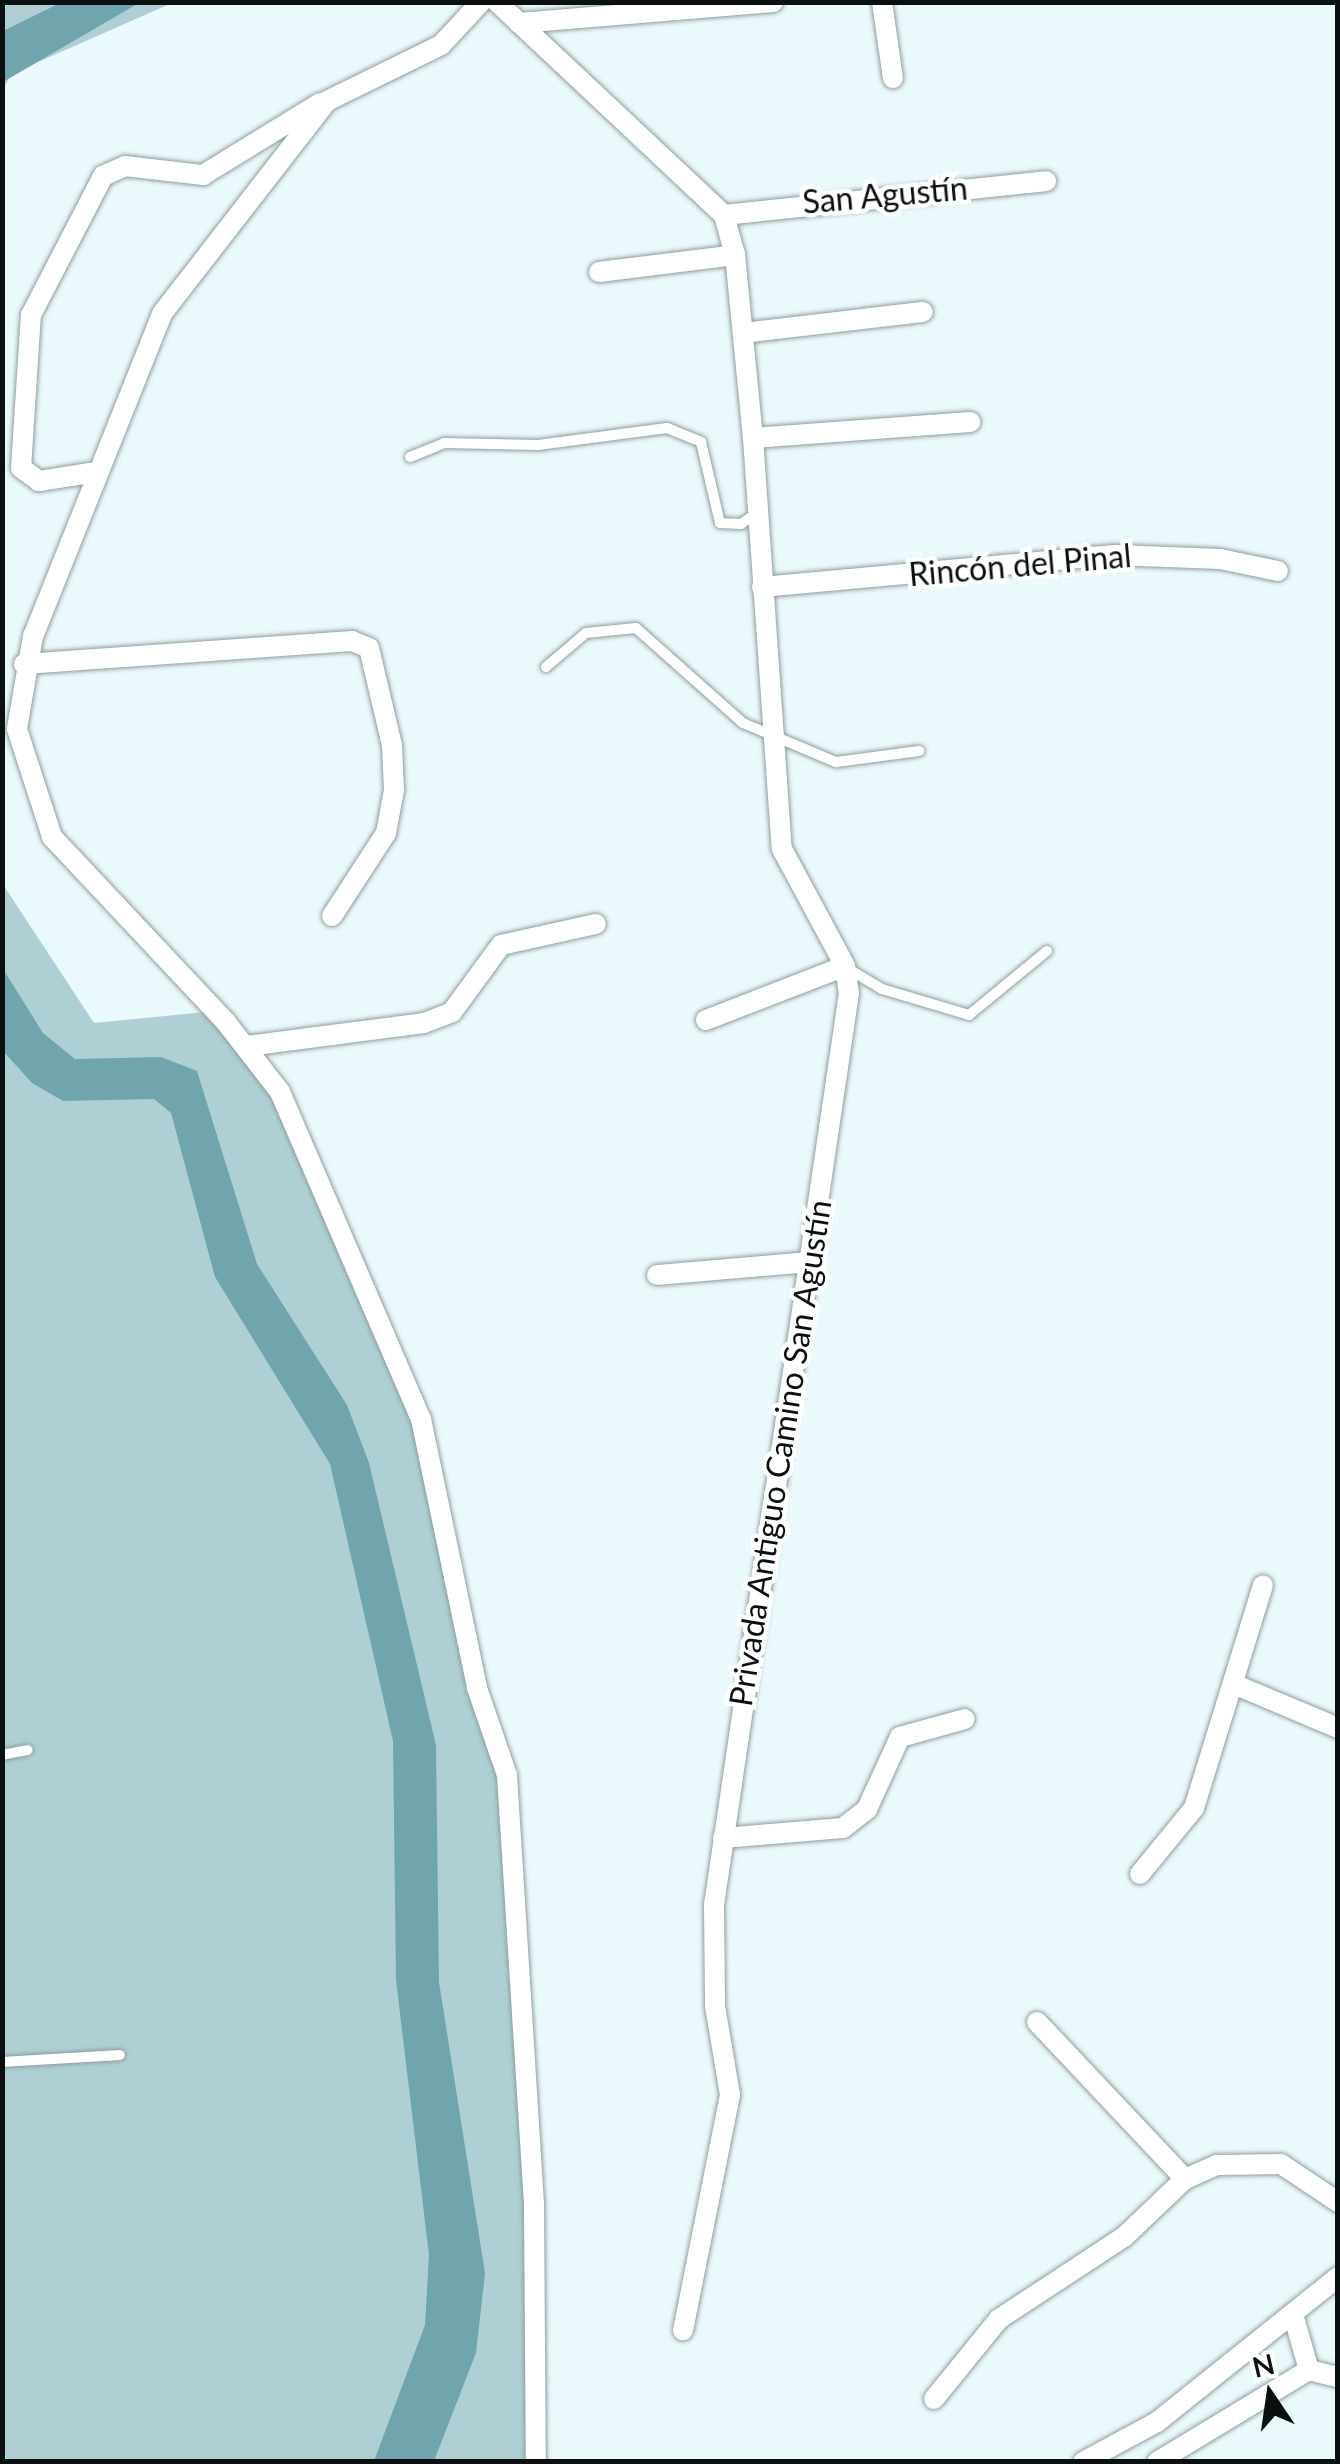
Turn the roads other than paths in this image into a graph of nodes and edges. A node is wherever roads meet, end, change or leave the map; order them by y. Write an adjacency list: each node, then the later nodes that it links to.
1 (481, 2): 7 (street)
2 (496, 2): 5 (street)
3 (773, 2): 5 (street)
4 (882, 2): 6 (street)
5 (520, 23): 9 (street)
6 (893, 78)
7 (327, 101): 17 (street); 17 (street)
8 (1046, 181): 9 (street, San Agustín)
9 (724, 215): 10 (street, Privada Antiguo Camino San Agustín)
10 (736, 255): 11 (street); 13 (street, Privada Antiguo Camino San Agustín)
11 (599, 272)
12 (923, 312): 13 (street)
13 (742, 333): 15 (street, Privada Antiguo Camino San Agustín)
14 (970, 422): 15 (street)
15 (753, 438): 18 (street, Privada Antiguo Camino San Agustín)
16 (410, 457): 18 (lane)
17 (96, 472): 21 (street)
18 (758, 512): 20 (street, Privada Antiguo Camino San Agustín)
19 (1278, 571): 20 (street, Rincón del Pinal)
20 (762, 587): 23 (street, Privada Antiguo Camino San Agustín)
21 (24, 664): 25 (street); 30 (street)
22 (546, 667): 23 (lane)
23 (770, 732): 24 (lane); 28 (street, Privada Antiguo Camino San Agustín)
24 (919, 752)
25 (332, 916)
26 (596, 924): 30 (street)
27 (1047, 951): 28 (lane)
28 (844, 966): 29 (street); 31 (street, Privada Antiguo Camino San Agustín)
29 (706, 1020)
30 (248, 1046): 52 (street)
31 (808, 1262): 32 (street); 39 (street, Privada Antiguo Camino San Agustín)
32 (657, 1275)
33 (1263, 1585): 34 (street)
34 (1236, 1685): 36 (street); 40 (street)
35 (965, 1719): 39 (street)
36 (1338, 1728)
37 (28, 1750): 38 (lane)
38 (2, 1755)
39 (723, 1838): 48 (street, Privada Antiguo Camino San Agustín)
40 (1140, 1874)
41 (1036, 2022): 44 (street)
42 (120, 2055): 43 (lane)
43 (2, 2062)
44 (1185, 2179): 45 (street); 51 (street)
45 (1338, 2202)
46 (1338, 2277): 47 (street)
47 (1293, 2314): 49 (street); 53 (street)
48 (683, 2330)
49 (1309, 2370): 50 (street); 54 (street)
50 (1338, 2377)
51 (934, 2399)
52 (536, 2462)
53 (1083, 2462)
54 (1157, 2462)

